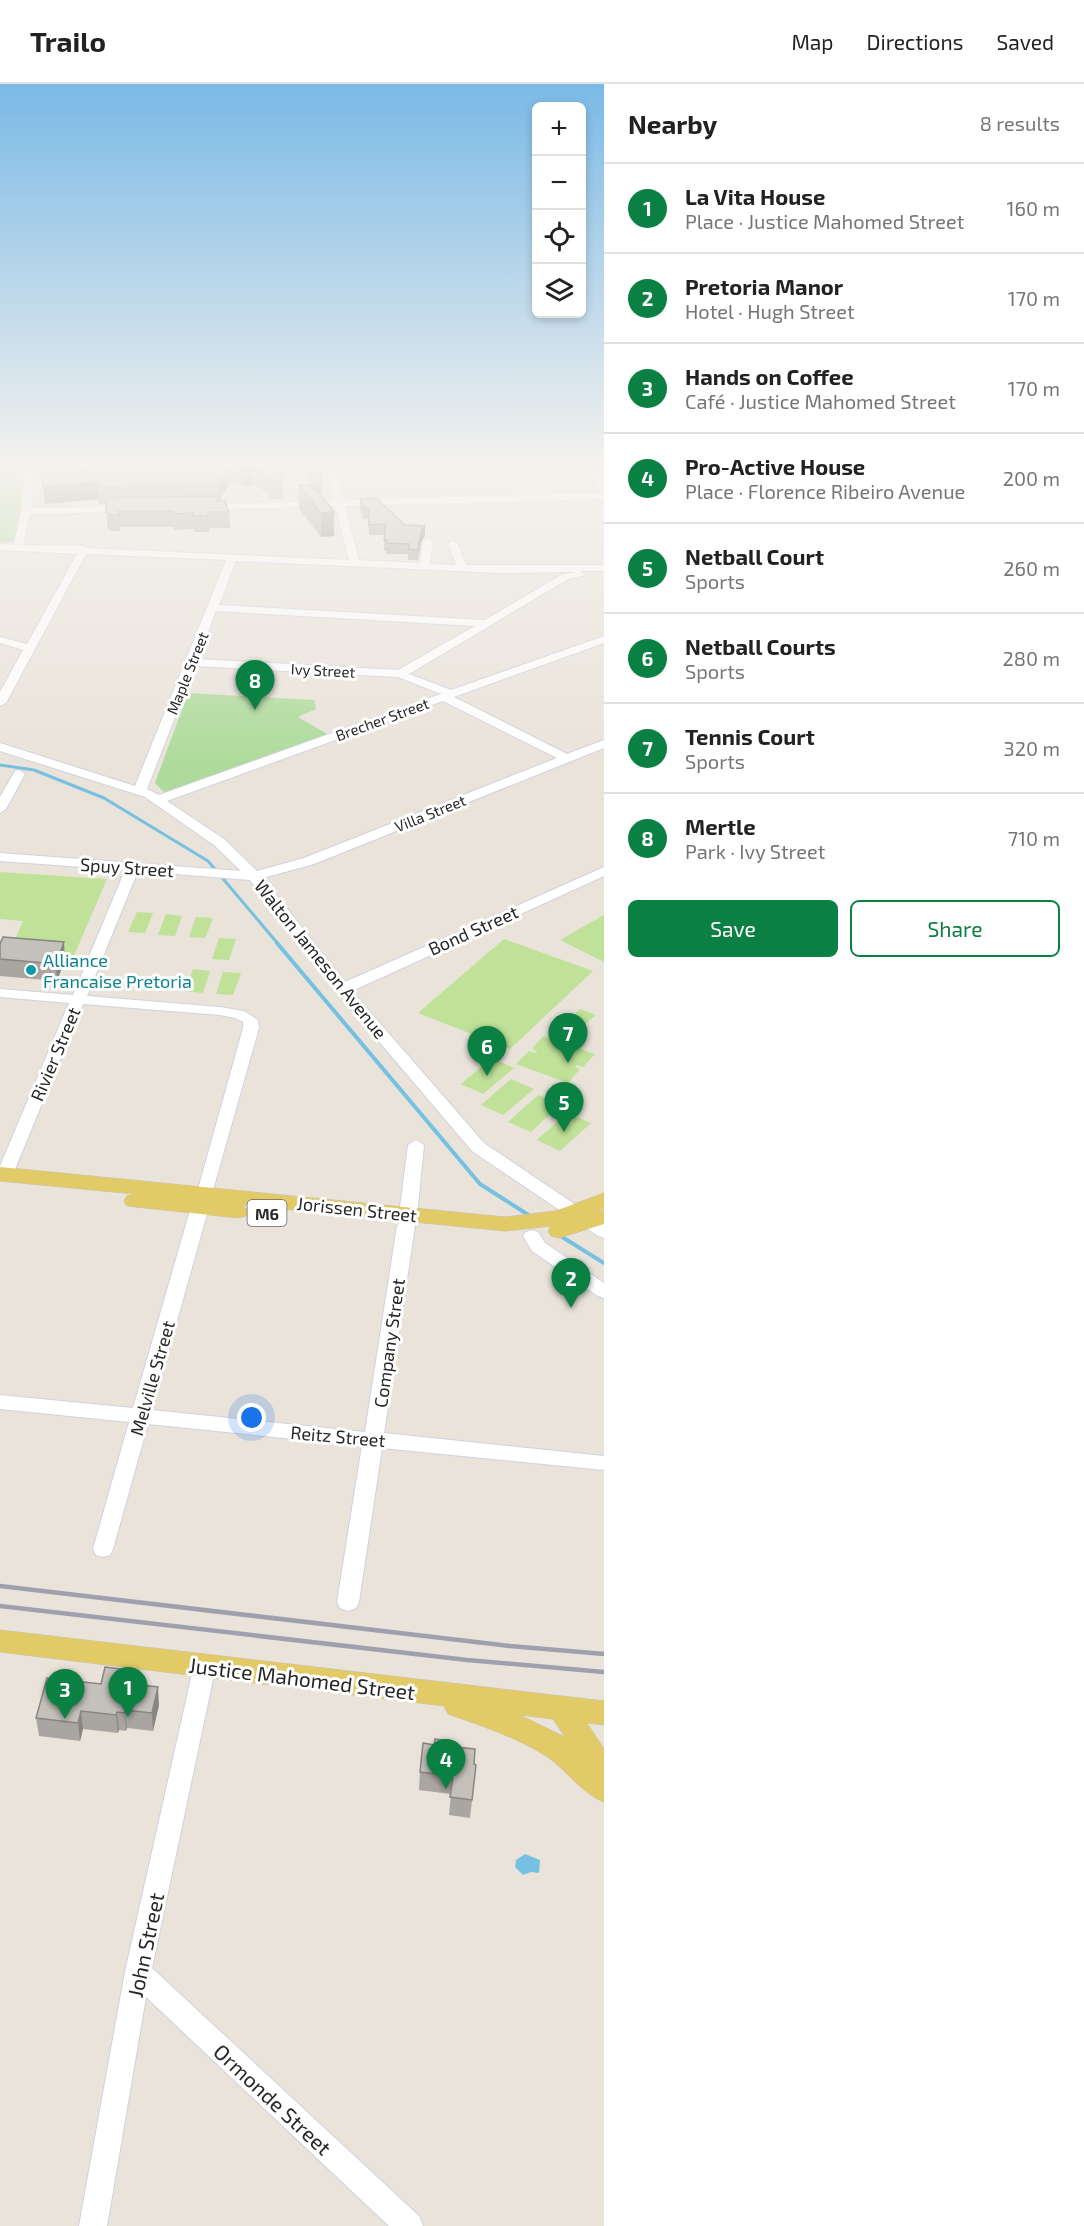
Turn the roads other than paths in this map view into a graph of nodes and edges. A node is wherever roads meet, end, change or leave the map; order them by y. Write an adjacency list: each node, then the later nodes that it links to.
1 (77, 563): 14 (street)
2 (231, 563): 10 (street, Maple Street)
3 (374, 563): 8 (street)
4 (389, 563): 6 (street)
5 (460, 563): 7 (street)
6 (425, 564): 7 (street)
7 (461, 566): 8 (street)
8 (604, 566)
9 (604, 575): 11 (street)
10 (212, 608): 11 (street); 15 (street, Maple Street)
11 (486, 623): 16 (street)
12 (604, 639): 17 (street, Brecher Street)
13 (0, 640): 14 (street)
14 (29, 648): 18 (street)
15 (191, 662): 16 (street, Ivy Street); 23 (street, Maple Street)
16 (400, 674): 17 (street, Ivy Street)
17 (448, 695): 21 (street, Ivy Street); 24 (street, Brecher Street)
18 (0, 703)
19 (604, 744): 21 (street, Villa Street)
20 (0, 747): 23 (street, Walton Jameson Avenue)
21 (567, 759): 29 (street, Villa Street)
22 (18, 774): 25 (street)
23 (140, 790): 24 (street, Walton Jameson Avenue)
24 (160, 800): 29 (street, Walton Jameson Avenue)
25 (0, 809)
26 (0, 857): 27 (street, Spuy Street)
27 (133, 868): 29 (street, Spuy Street); 32 (street, Rivier Street)
28 (604, 871): 30 (street, Bond Street)
29 (254, 876): 30 (street, Walton Jameson Avenue)
30 (343, 989): 37 (street, Walton Jameson Avenue)
31 (0, 993): 32 (street)
32 (78, 1000): 34 (street, Rivier Street); 35 (street, Melville Street)
33 (417, 1145): 38 (street, Company Street)
34 (2, 1179): 35 (main road, Jorissen Street / M6)
35 (202, 1200): 38 (main road, Jorissen Street / M6); 42 (street, Melville Street)
36 (604, 1200): 37 (main road, Jorissen Street / M6)
37 (589, 1220): 39 (main road, Jorissen Street / M6)
38 (407, 1221): 39 (main road, Jorissen Street / M6); 43 (street, Company Street)
39 (528, 1232): 40 (street)
40 (604, 1292)
41 (0, 1402): 42 (street, Reitz Street)
42 (141, 1418): 43 (street, Reitz Street); 45 (street, Melville Street)
43 (375, 1439): 44 (street, Reitz Street); 46 (street, Company Street)
44 (604, 1463)
45 (103, 1549)
46 (348, 1602)
47 (0, 1641): 48 (main road, Justice Mahomed Street)
48 (205, 1665): 49 (main road, Justice Mahomed Street); 54 (street, John Street)
49 (421, 1693): 50 (main road, Justice Mahomed Street); 53 (main road)
50 (561, 1707): 51 (main road, Justice Mahomed Street); 52 (main road)
51 (604, 1713)
52 (604, 1774)
53 (604, 1789)
54 (138, 1972): 55 (street, John Street); 56 (street, Ormonde Street)
55 (93, 2226)
56 (409, 2226)

